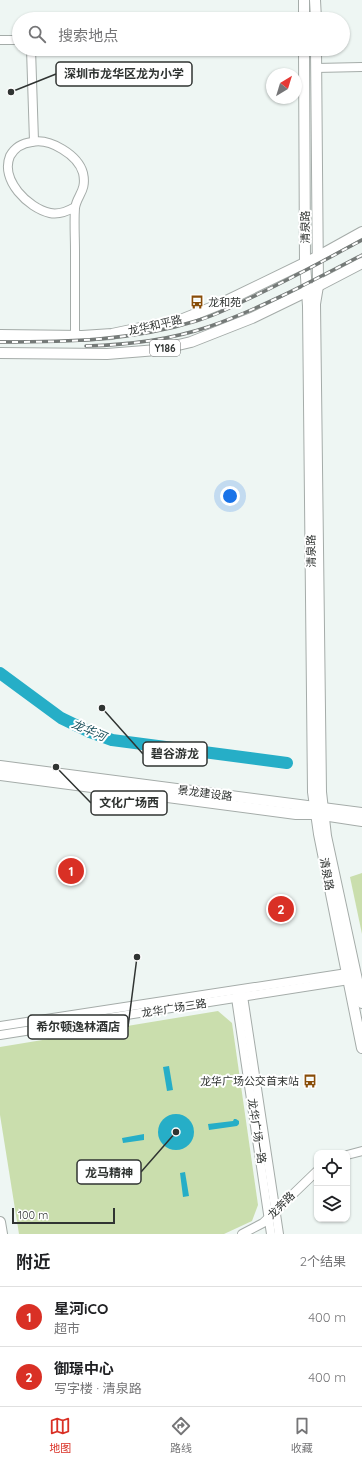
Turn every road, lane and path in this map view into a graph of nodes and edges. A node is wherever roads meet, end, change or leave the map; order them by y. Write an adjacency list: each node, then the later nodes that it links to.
1 (304, 0): 3 (main road)
2 (316, 0): 4 (main road)
3 (304, 12)
4 (316, 12)
5 (0, 40): 6 (street)
6 (12, 40)
7 (30, 56): 12 (street)
8 (304, 56): 16 (main road, 清泉路)
9 (316, 56): 11 (main road, 清泉路)
10 (362, 67): 11 (street)
11 (316, 68): 15 (main road, 清泉路)
12 (34, 141): 13 (street); 13 (street)
13 (76, 207): 21 (street)
14 (362, 232): 15 (main road, 龙华和平路 / Y186)
15 (317, 257): 16 (main road, 龙华和平路 / Y186); 18 (main road, 清泉路)
16 (305, 263): 19 (main road, 清泉路); 21 (main road, 龙华和平路 / Y186)
17 (362, 263): 18 (main road, 龙华和平路 / Y186)
18 (318, 286): 19 (main road, 龙华和平路 / Y186); 25 (main road, 清泉路)
19 (306, 292): 22 (main road, 龙华和平路 / Y186); 25 (main road, 清泉路)
20 (0, 335): 21 (main road, 龙华和平路 / Y186)
21 (75, 336)
22 (0, 353)
23 (0, 766): 25 (main road, 景龙建设路)
24 (0, 775): 25 (main road, 景龙建设路)
25 (319, 811): 26 (main road, 景龙建设路); 27 (main road, 景龙建设路); 28 (main road, 清泉路); 30 (main road, 清泉路)
26 (362, 813)
27 (362, 820)
28 (348, 977): 29 (street, 龙华广场三路); 33 (main road, 清泉路)
29 (240, 994): 31 (street, 龙华广场三路); 32 (street, 龙华广场三路); 37 (street, 龙华广场一路); 38 (street, 龙华广场一路)
30 (362, 1003)
31 (0, 1026)
32 (0, 1035)
33 (362, 1048)
34 (362, 1151): 35 (street)
35 (350, 1154)
36 (314, 1174): 37 (street, 龙奔路)
37 (276, 1212): 38 (street, 龙奔路); 43 (street, 龙华广场一路)
38 (268, 1218): 41 (street, 龙奔路); 42 (street, 龙华广场一路)
39 (0, 1222): 40 (main road)
40 (2, 1234)
41 (242, 1234)
42 (271, 1234)
43 (279, 1234)

